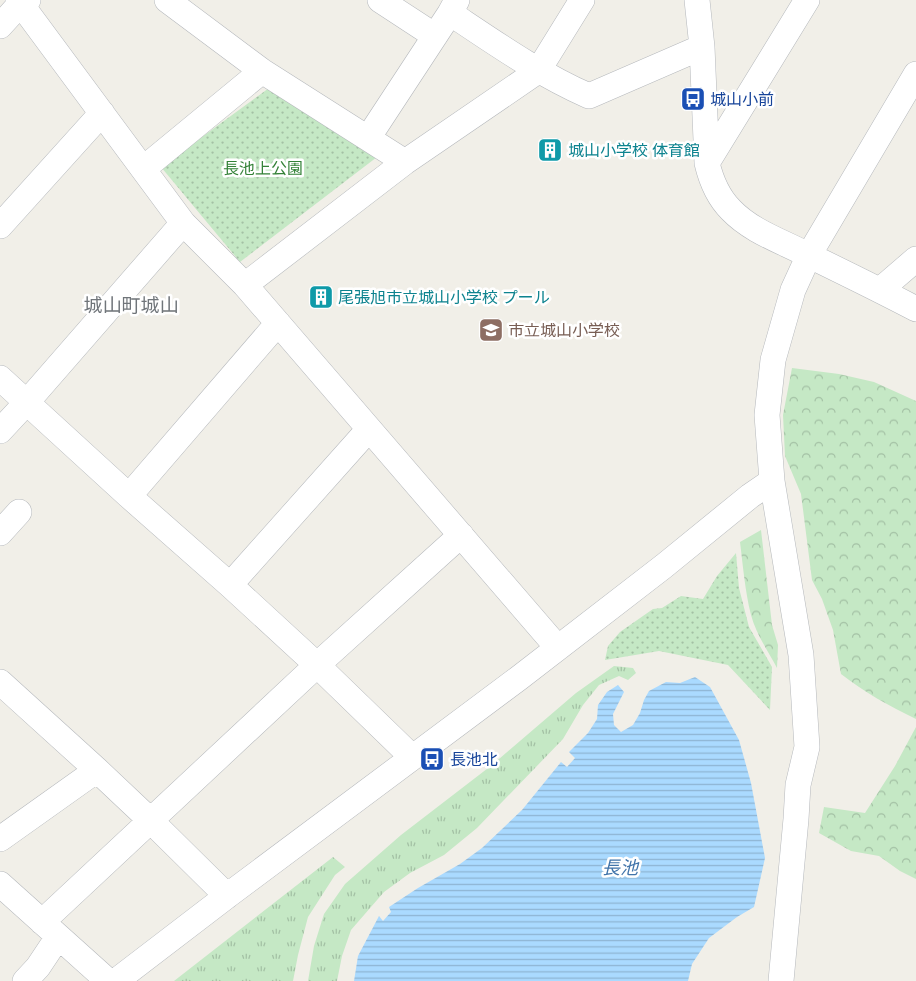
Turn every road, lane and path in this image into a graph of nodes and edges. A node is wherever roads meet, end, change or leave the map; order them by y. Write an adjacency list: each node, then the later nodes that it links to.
1 (167, 0): 11 (street)
2 (380, 0): 9 (street)
3 (582, 0): 12 (street)
4 (697, 0): 10 (street)
5 (807, 0): 17 (street)
6 (22, 1): 8 (street); 14 (street)
7 (453, 7): 9 (street); 12 (street)
8 (0, 26)
9 (435, 36): 15 (street)
10 (702, 47): 12 (street); 17 (street)
11 (262, 71): 15 (street); 18 (street)
12 (538, 71): 16 (street)
13 (916, 74): 21 (street)
14 (102, 113): 18 (street); 20 (street)
15 (368, 138): 16 (street)
16 (405, 162): 23 (street)
17 (707, 163): 21 (street)
18 (143, 169): 19 (street)
19 (183, 223): 23 (street); 28 (street)
20 (0, 226)
21 (809, 255): 24 (street); 31 (street)
22 (916, 258): 24 (street)
23 (245, 285): 26 (street)
24 (880, 290): 25 (street)
25 (916, 309)
26 (278, 324): 29 (street); 32 (street)
27 (0, 378): 28 (street)
28 (26, 402): 30 (street); 32 (street)
29 (369, 429): 35 (street); 36 (street)
30 (0, 431)
31 (772, 481): 37 (street); 50 (street)
32 (128, 496): 36 (street)
33 (19, 512): 34 (street)
34 (0, 533)
35 (461, 535): 37 (street); 38 (street)
36 (230, 585): 38 (street)
37 (558, 648): 40 (street)
38 (317, 665): 40 (street); 42 (street)
39 (0, 682): 41 (street)
40 (412, 757): 45 (street)
41 (97, 770): 42 (street); 43 (street)
42 (150, 820): 45 (street); 46 (street)
43 (0, 839)
44 (0, 884): 46 (street)
45 (226, 896): 49 (street)
46 (50, 929): 47 (street); 48 (street)
47 (25, 981)
48 (108, 981)
49 (116, 981)
50 (780, 981)

